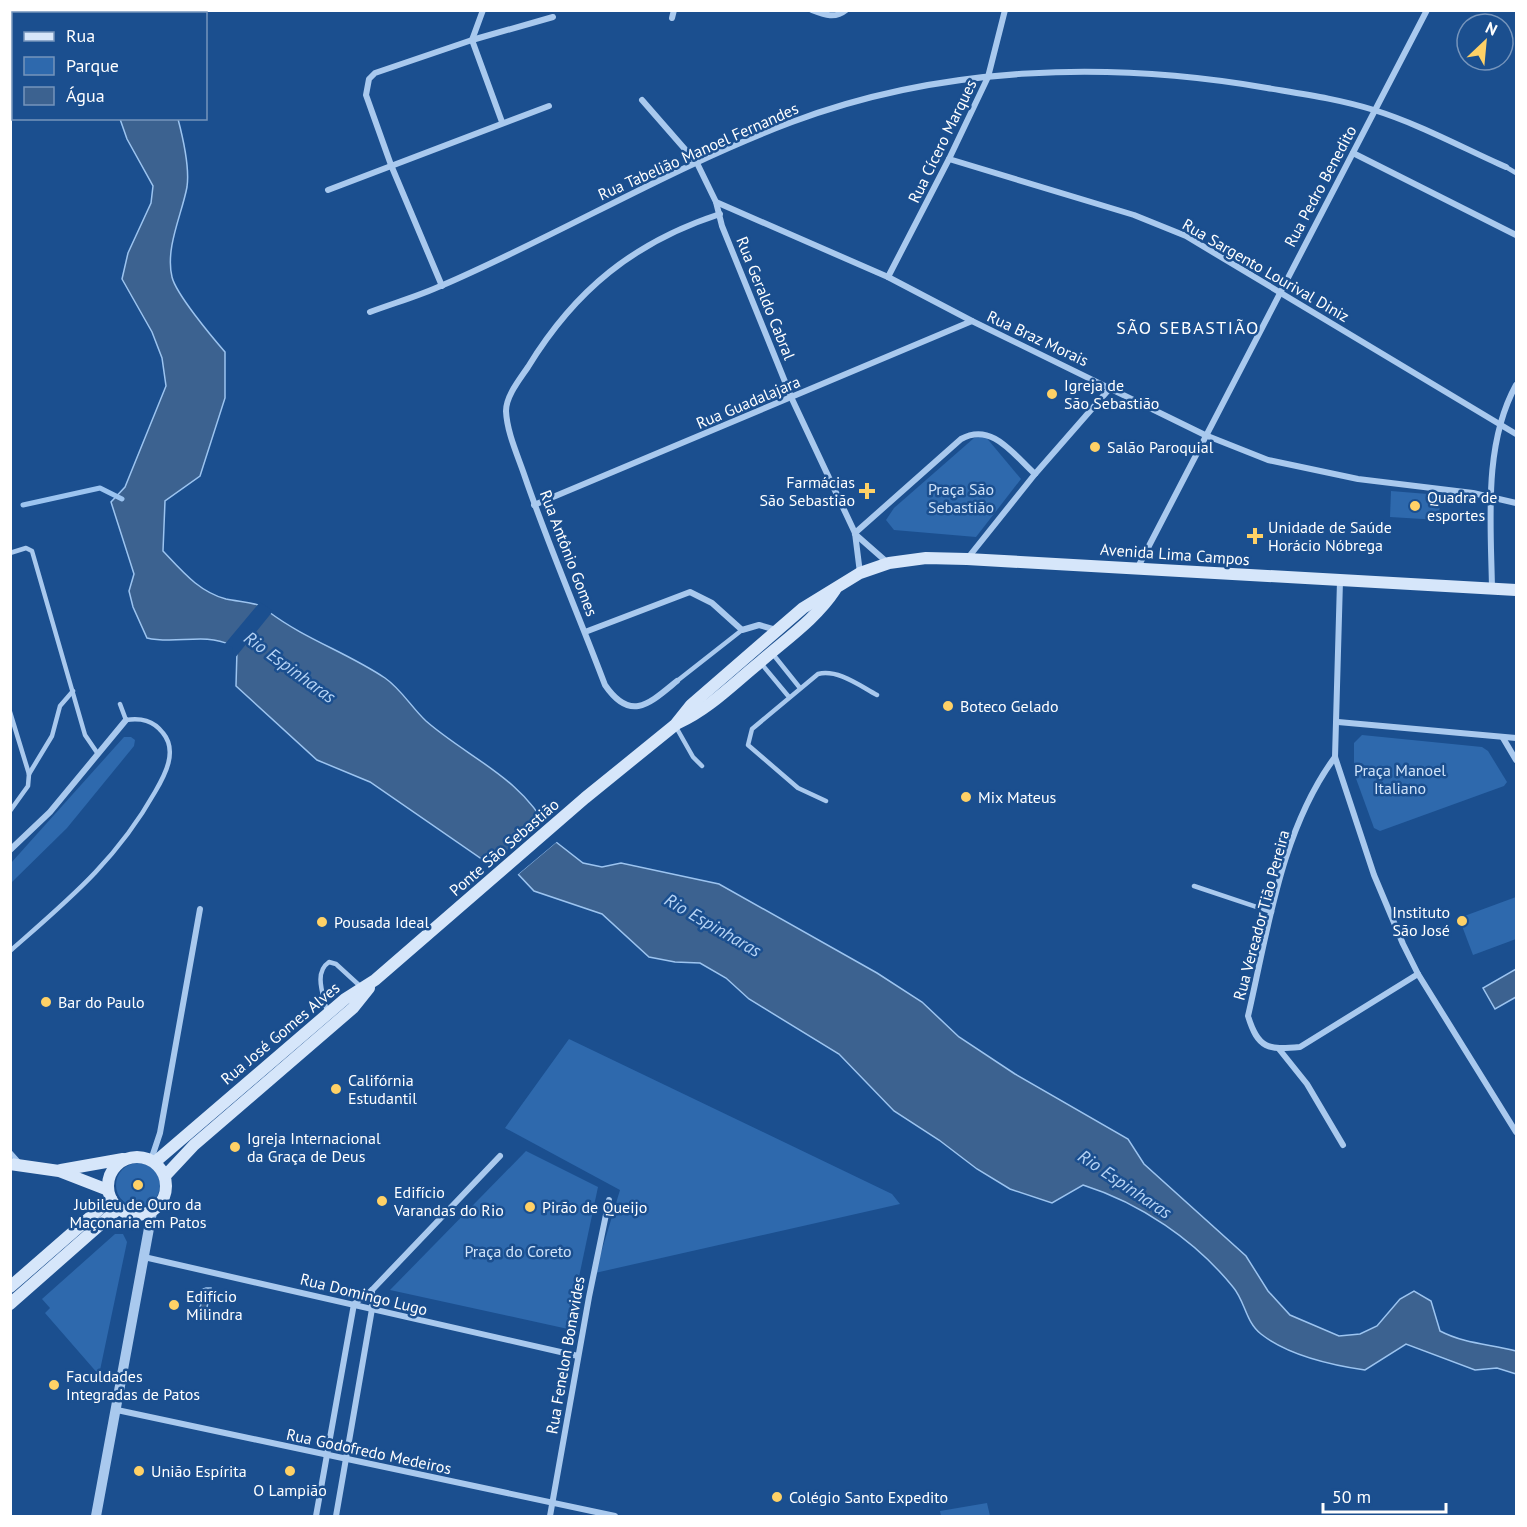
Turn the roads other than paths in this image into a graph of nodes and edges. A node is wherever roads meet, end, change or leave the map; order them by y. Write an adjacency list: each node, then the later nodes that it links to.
1 (483, 10): 9 (street)
2 (674, 10): 8 (street)
3 (812, 10): 4 (street)
4 (846, 10)
5 (1005, 10): 10 (street, Rua Cícero Marques)
6 (1427, 10): 13 (street, Rua Pedro Benedito)
7 (553, 17): 9 (street)
8 (672, 18)
9 (472, 40): 14 (street); 18 (street)
10 (988, 77): 13 (street, Rua Tabelião Manoel Fernandes); 16 (street, Rua Cícero Marques); 17 (street, Rua Tabelião Manoel Fernandes)
11 (642, 100): 17 (street)
12 (549, 106): 14 (street)
13 (1375, 110): 15 (street, Rua Pedro Benedito); 19 (street, Rua Tabelião Manoel Fernandes)
14 (502, 122): 18 (street)
15 (1353, 153): 24 (street); 27 (street, Rua Pedro Benedito)
16 (949, 159): 25 (street, Rua Cícero Marques); 27 (street, Rua Sargento Lourival Diniz)
17 (697, 163): 22 (street); 26 (street, Rua Tabelião Manoel Fernandes)
18 (391, 165): 21 (street); 26 (street)
19 (1506, 167): 20 (lane)
20 (1516, 173)
21 (328, 190)
22 (716, 202): 23 (street, Rua Geraldo Cabral); 25 (street, Rua Braz Morais)
23 (720, 214): 32 (street, Rua Geraldo Cabral); 39 (street, Rua Antônio Gomes)
24 (1516, 235)
25 (888, 277): 29 (street, Rua Braz Morais)
26 (442, 286): 28 (street, Rua Tabelião Manoel Fernandes)
27 (1280, 292): 33 (street, Rua Sargento Lourival Diniz); 35 (street, Rua Pedro Benedito)
28 (370, 312)
29 (972, 321): 31 (street, Rua Braz Morais); 32 (street, Rua Guadalajara)
30 (1516, 385): 33 (street)
31 (1111, 387): 35 (street, Rua Braz Morais); 36 (street)
32 (792, 399): 39 (street, Rua Guadalajara); 40 (street, Rua Geraldo Cabral)
33 (1500, 426): 34 (street, Rua Sargento Lourival Diniz); 37 (street)
34 (1516, 434)
35 (1205, 435): 37 (street, Rua Braz Morais); 44 (street, Rua Pedro Benedito)
36 (1035, 474): 40 (street); 42 (street)
37 (1491, 497): 38 (street, Rua Braz Morais); 48 (street)
38 (1516, 503)
39 (534, 505): 52 (street, Rua Antônio Gomes)
40 (855, 533): 43 (street, Rua Geraldo Cabral); 45 (street, Rua Geraldo Cabral)
41 (10, 553): 58 (lane)
42 (967, 559): 43 (main road, Avenida Lima Campos); 44 (main road, Avenida Lima Campos)
43 (889, 563): 45 (main road, Avenida Lima Campos)
44 (1138, 567): 46 (main road, Avenida Lima Campos)
45 (860, 573): 47 (main road, Avenida Lima Campos)
46 (1340, 581): 48 (main road, Avenida Lima Campos); 64 (street)
47 (838, 586): 51 (main road, Avenida Lima Campos); 54 (main road, Avenida Lima Campos)
48 (1492, 590): 49 (main road, Avenida Lima Campos)
49 (1516, 590)
50 (742, 630): 51 (street); 52 (street); 56 (lane)
51 (777, 630): 53 (main road, Avenida Lima Campos)
52 (585, 632): 56 (street, Rua Antônio Gomes)
53 (759, 646): 55 (main road); 65 (main road, Avenida Lima Campos)
54 (771, 652): 55 (main road, Avenida Lima Campos); 57 (lane)
55 (760, 662): 60 (lane); 65 (main road, Avenida Lima Campos)
56 (677, 681)
57 (800, 688): 59 (lane); 60 (lane)
58 (73, 691): 69 (lane); 73 (lane)
59 (877, 695)
60 (789, 697): 74 (lane)
61 (120, 704): 63 (lane)
62 (10, 712): 73 (lane)
63 (126, 720): 69 (street); 80 (lane)
64 (1338, 722): 66 (street); 70 (street)
65 (675, 725): 68 (main road, Avenida Lima Campos); 72 (lane)
66 (1503, 738): 67 (street); 71 (street)
67 (1516, 738)
68 (656, 741): 82 (main road, Ponte São Sebastião)
69 (98, 754): 76 (street)
70 (1335, 758): 79 (street, Rua Vereador Tião Pereira); 81 (street)
71 (1516, 760)
72 (702, 766)
73 (29, 774): 75 (lane)
74 (826, 801)
75 (10, 811)
76 (10, 850)
77 (1194, 886): 79 (lane)
78 (200, 909): 91 (street)
79 (1272, 912): 85 (street, Rua Vereador Tião Pereira)
80 (10, 951)
81 (1418, 974): 85 (street); 86 (street)
82 (375, 980): 83 (main road, Rua José Gomes Alves); 94 (main road, Rua José Gomes Alves)
83 (362, 988): 84 (main road, Rua José Gomes Alves); 84 (lane)
84 (328, 1013): 91 (main road, Rua José Gomes Alves)
85 (1279, 1049): 87 (street)
86 (1516, 1132)
87 (1343, 1145)
88 (10, 1152): 92 (lane)
89 (500, 1156): 100 (street)
90 (128, 1158): 91 (main road); 93 (main road); 95 (main road)
91 (153, 1161): 94 (main road)
92 (15, 1164): 93 (main road)
93 (59, 1171): 95 (main road)
94 (165, 1176): 97 (main road)
95 (113, 1199): 97 (main road); 99 (main road); 101 (main road)
96 (609, 1200): 104 (street, Rua Fenelon Bonavides)
97 (152, 1212): 98 (street)
98 (144, 1257): 102 (street, Rua Domingo Lugo); 105 (street)
99 (10, 1287)
100 (372, 1290): 102 (street); 103 (street)
101 (10, 1304)
102 (354, 1304): 103 (street, Rua Domingo Lugo); 106 (street)
103 (372, 1309): 104 (street, Rua Domingo Lugo); 107 (street)
104 (578, 1356): 108 (street, Rua Fenelon Bonavides)
105 (117, 1410): 106 (street, Rua Godofredo Medeiros); 109 (street)
106 (327, 1457): 107 (street, Rua Godofredo Medeiros); 110 (street)
107 (346, 1460): 108 (street, Rua Godofredo Medeiros); 111 (street)
108 (553, 1503): 112 (street, Rua Fenelon Bonavides); 113 (street, Rua Godofredo Medeiros)
109 (96, 1516)
110 (316, 1516)
111 (336, 1516)
112 (550, 1516)
113 (615, 1516)

